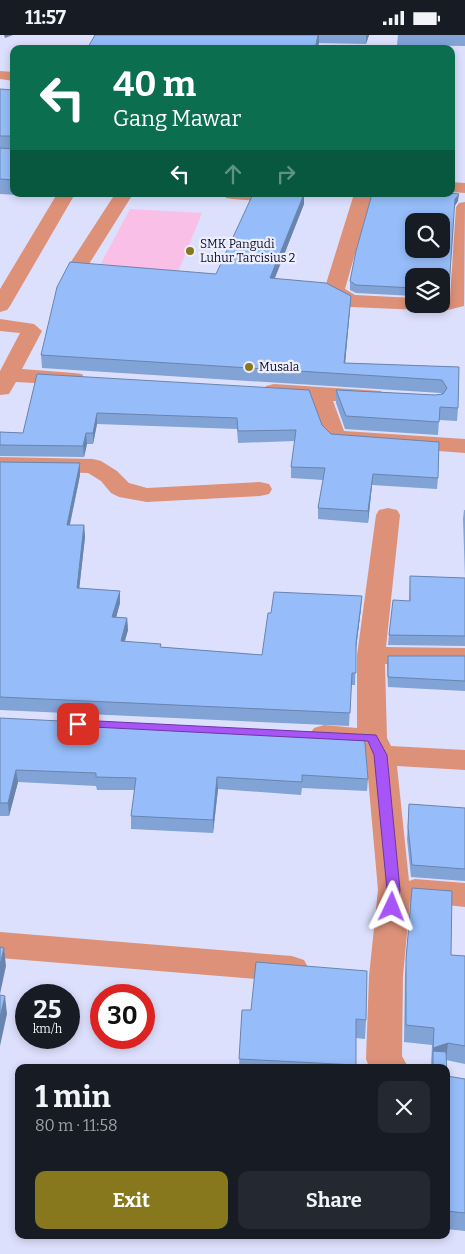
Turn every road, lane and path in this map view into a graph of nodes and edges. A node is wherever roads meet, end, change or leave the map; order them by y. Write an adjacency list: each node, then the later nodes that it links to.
1 (64, 197): 8 (street)
2 (122, 197): 7 (street)
3 (273, 197): 5 (street)
4 (362, 197): 6 (street)
5 (287, 198)
6 (465, 207)
7 (77, 268)
8 (0, 306)
9 (0, 325): 11 (street)
10 (96, 380): 11 (street)
11 (2, 387)
12 (251, 389): 13 (street)
13 (319, 393): 14 (street); 15 (street)
14 (395, 397)
15 (465, 446)
16 (0, 464): 17 (street)
17 (260, 489)
18 (388, 515): 19 (street)
19 (371, 655): 20 (street); 22 (street)
20 (465, 656)
21 (294, 734): 22 (street)
22 (376, 746): 23 (street); 24 (street)
23 (465, 760)
24 (394, 890): 25 (street); 27 (street)
25 (465, 895)
26 (0, 945): 27 (street)
27 (356, 974): 28 (street)
28 (388, 1064)

